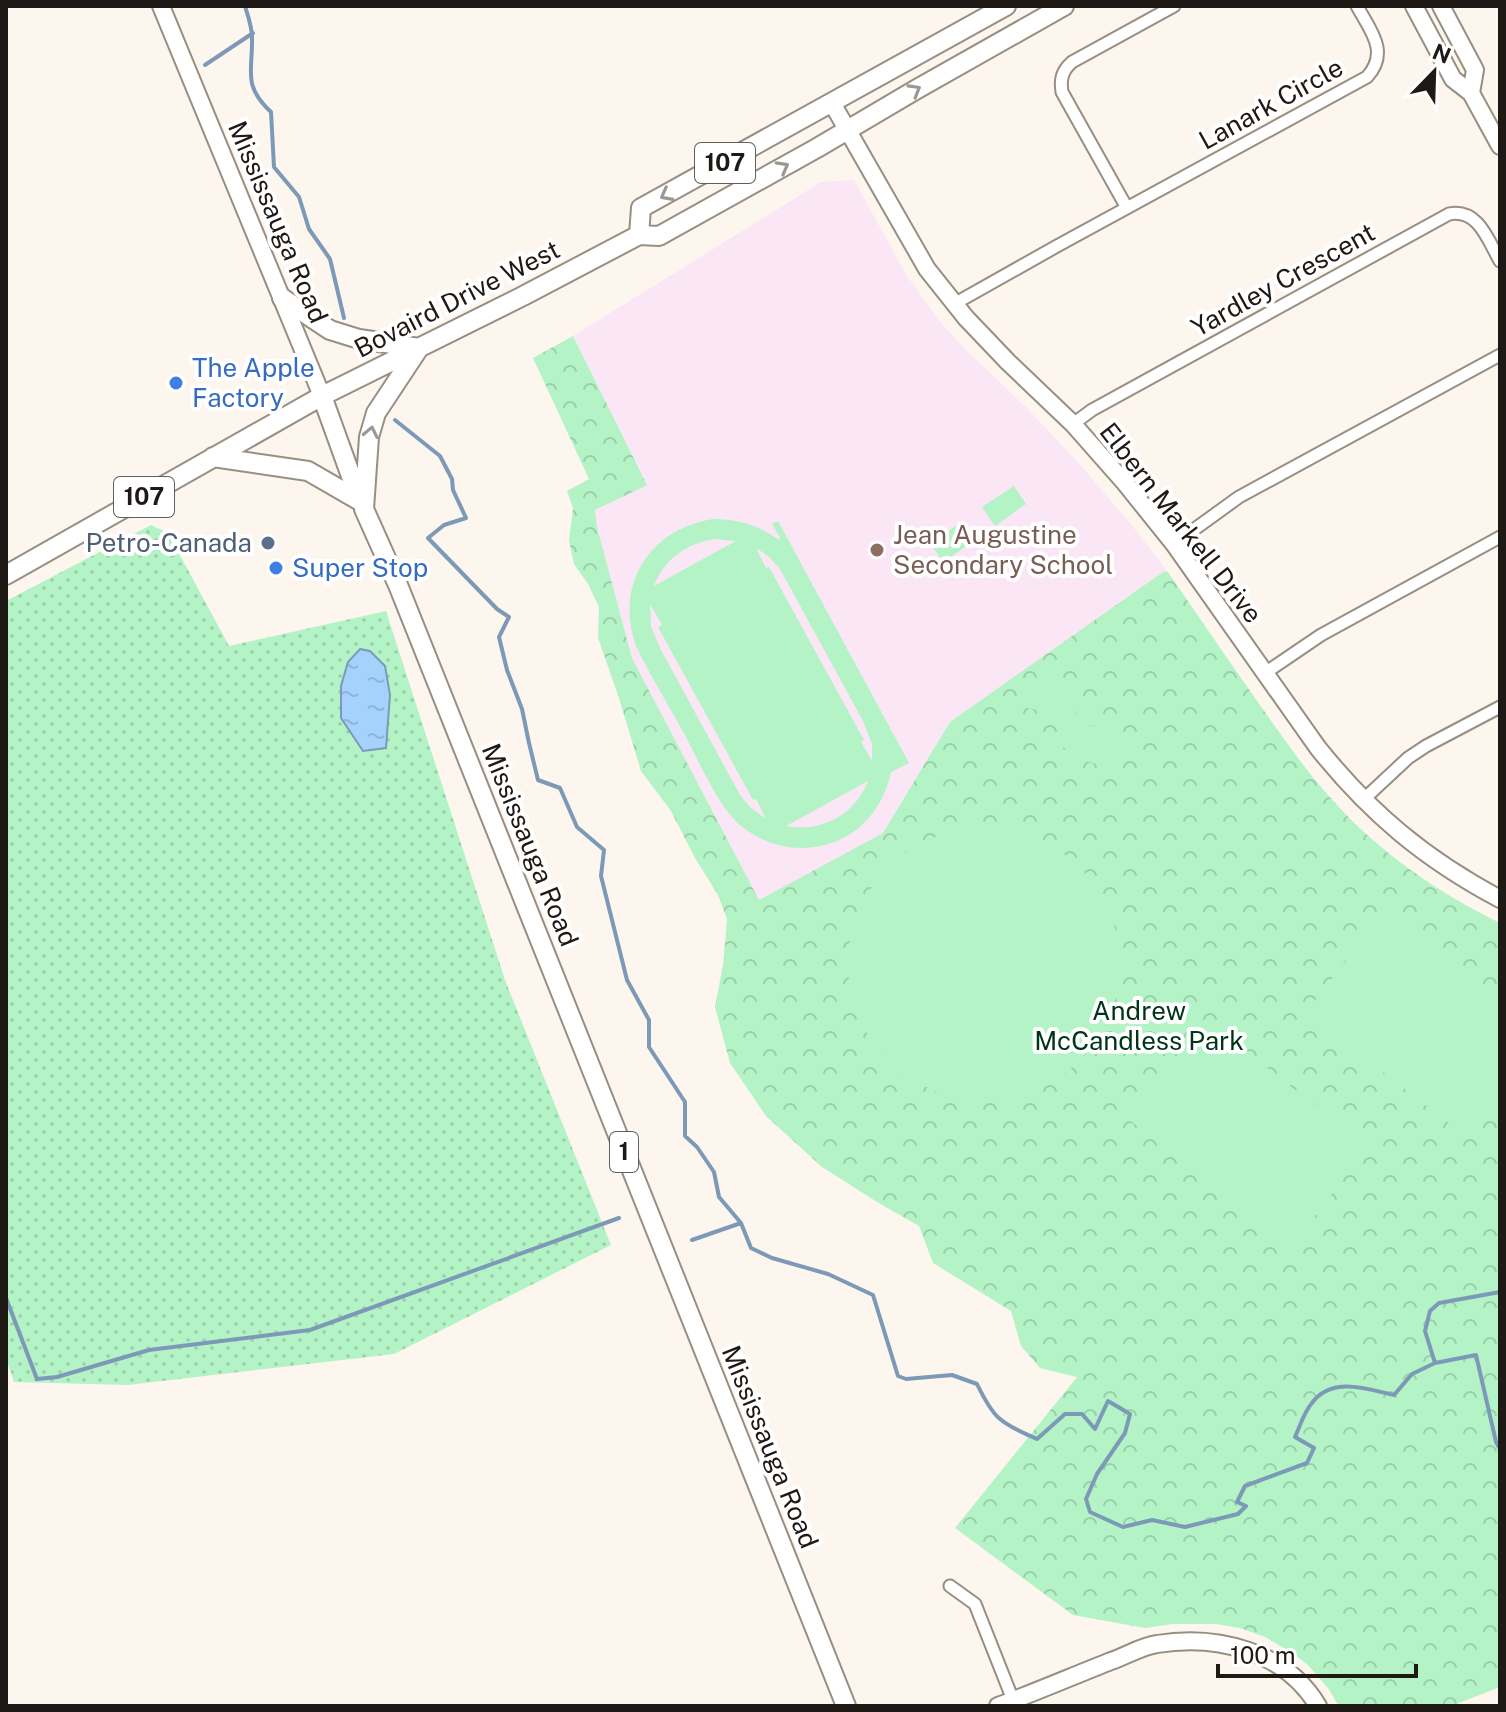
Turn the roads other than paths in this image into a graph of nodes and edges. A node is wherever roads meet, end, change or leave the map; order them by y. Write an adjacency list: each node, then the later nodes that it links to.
1 (161, 6): 15 (street, Mississauga Road / 1)
2 (1006, 6): 9 (main road, 107)
3 (1064, 6): 10 (main road, Bovaird Drive West / 107, one-way to 3)
4 (1174, 6): 12 (street)
5 (1357, 6): 12 (street, Lanark Circle)
6 (1414, 6): 8 (street)
7 (1441, 6): 8 (street)
8 (1471, 93): 11 (street)
9 (832, 103): 10 (street, Elbern Markell Drive); 13 (main road, 107, one-way to 13)
10 (848, 130): 13 (main road, Bovaird Drive West / 107, one-way to 10); 16 (street, Elbern Markell Drive)
11 (1500, 146)
12 (1127, 208): 16 (street, Lanark Circle)
13 (639, 235): 17 (main road, Bovaird Drive West / 107)
14 (1500, 261): 20 (street, Yardley Crescent)
15 (282, 298): 17 (main road); 19 (street, Mississauga Road / 1)
16 (954, 304): 20 (street, Elbern Markell Drive)
17 (419, 348): 19 (main road, Bovaird Drive West / 107); 22 (main road, one-way to 17)
18 (1500, 355): 24 (street)
19 (322, 396): 21 (main road, Bovaird Drive West / 107); 22 (main road, Mississauga Road / 1)
20 (1073, 424): 24 (street, Elbern Markell Drive)
21 (213, 457): 22 (main road); 25 (main road, Bovaird Drive West / 107)
22 (362, 505): 32 (main road, Mississauga Road / 1)
23 (1500, 537): 26 (street)
24 (1174, 544): 26 (street, Elbern Markell Drive)
25 (6, 575)
26 (1265, 673): 28 (street, Elbern Markell Drive)
27 (1500, 707): 28 (street)
28 (1363, 800): 29 (street, Elbern Markell Drive)
29 (1500, 899)
30 (950, 1586): 31 (street)
31 (1005, 1703): 33 (street)
32 (846, 1706)
33 (1318, 1706)

